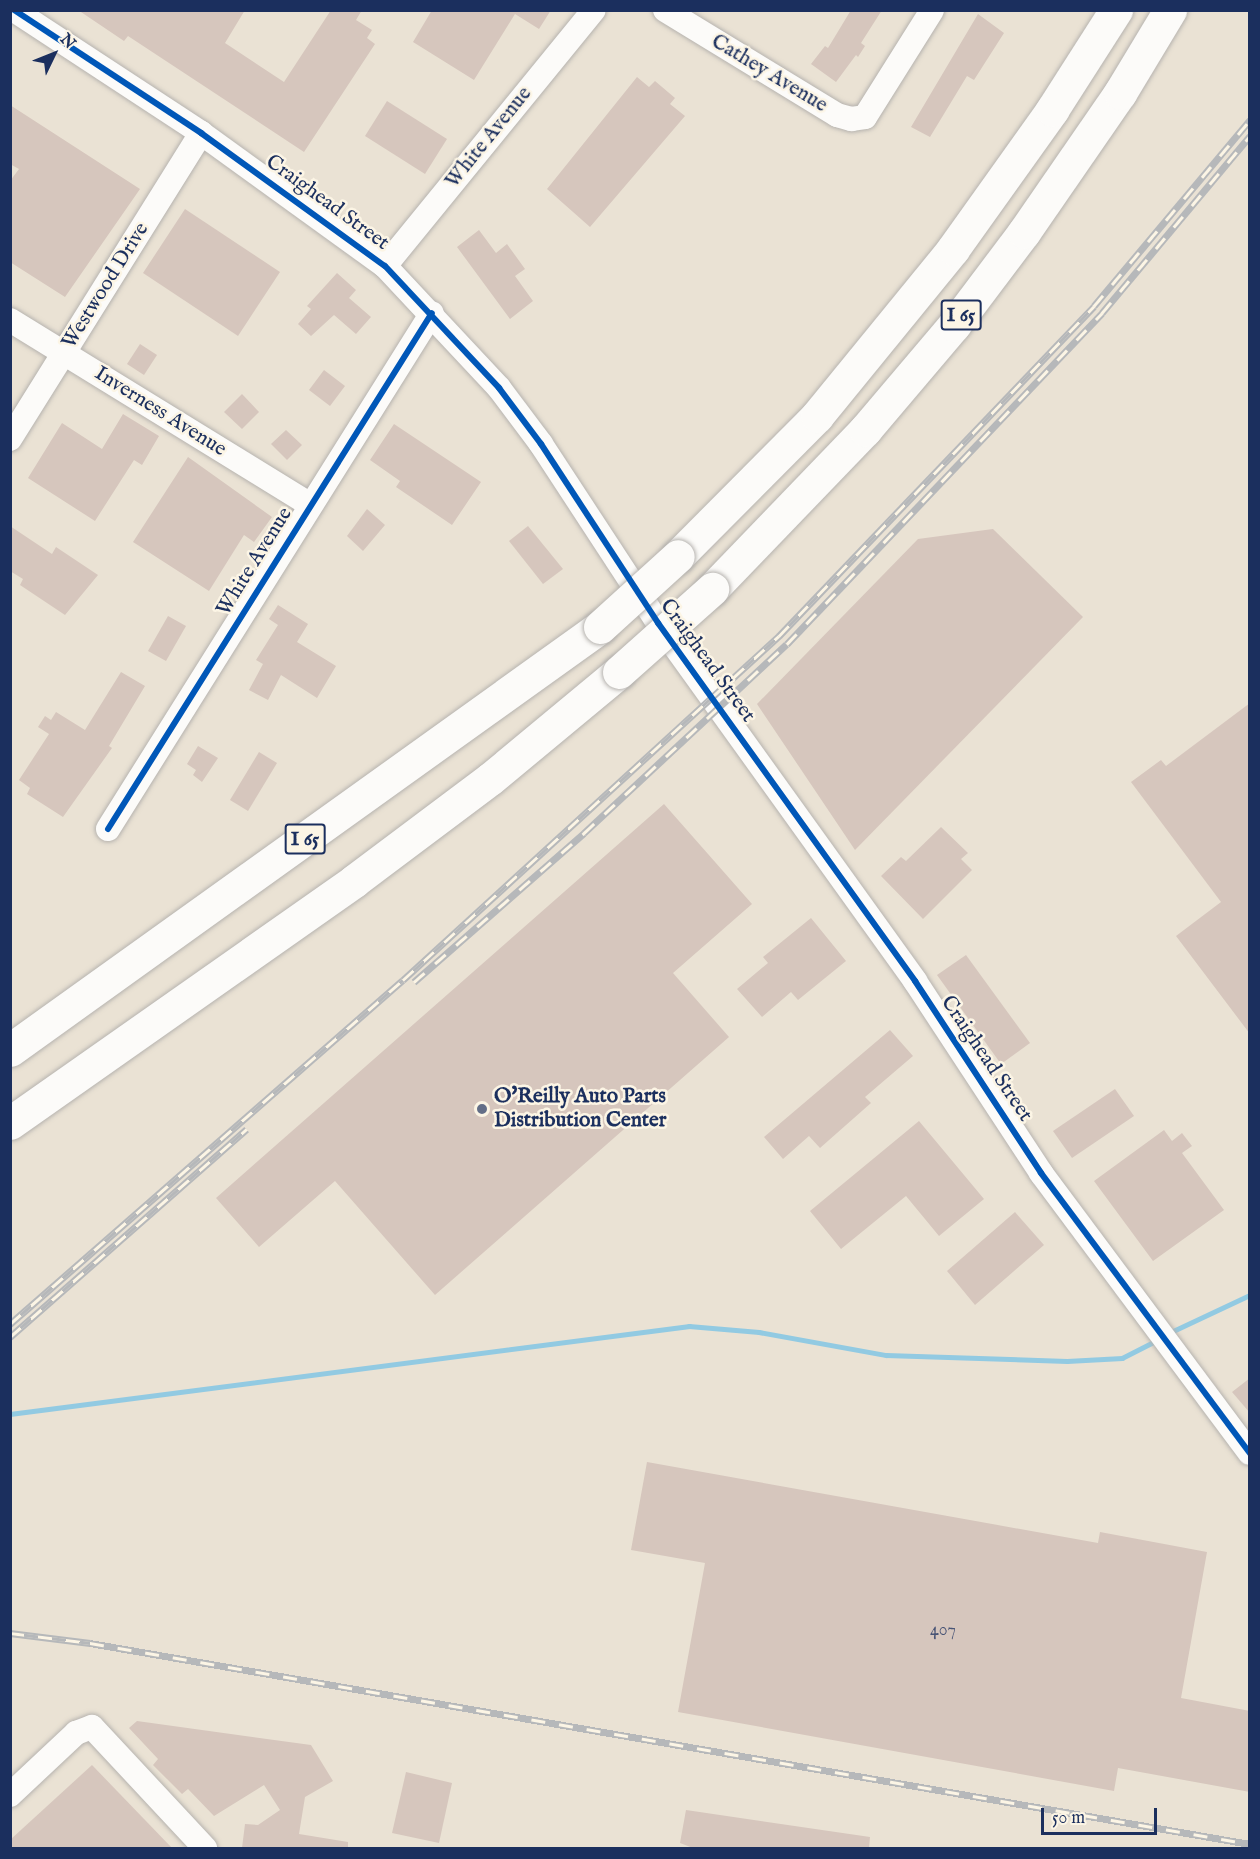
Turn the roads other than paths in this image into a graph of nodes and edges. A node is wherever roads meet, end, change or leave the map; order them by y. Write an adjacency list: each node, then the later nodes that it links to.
1 (14, 10): 7 (street, Craighead Street)
2 (594, 10): 8 (street, White Avenue)
3 (665, 10): 4 (street, Cathey Avenue)
4 (932, 10)
5 (1116, 10): 15 (highway, I 65, bridge)
6 (1170, 10): 16 (highway, I 65, bridge)
7 (201, 133): 8 (street, Craighead Street); 11 (street, Westwood Drive)
8 (385, 266): 9 (street, Craighead Street)
9 (432, 313): 13 (street, White Avenue); 17 (street, Craighead Street)
10 (10, 320): 11 (street, Inverness Avenue)
11 (65, 352): 12 (street, Westwood Drive); 13 (street, Inverness Avenue)
12 (10, 440)
13 (309, 504): 14 (street, White Avenue)
14 (108, 830)
15 (10, 1050)
16 (10, 1123)
17 (1250, 1453)
18 (10, 1795): 19 (street)
19 (205, 1848)

